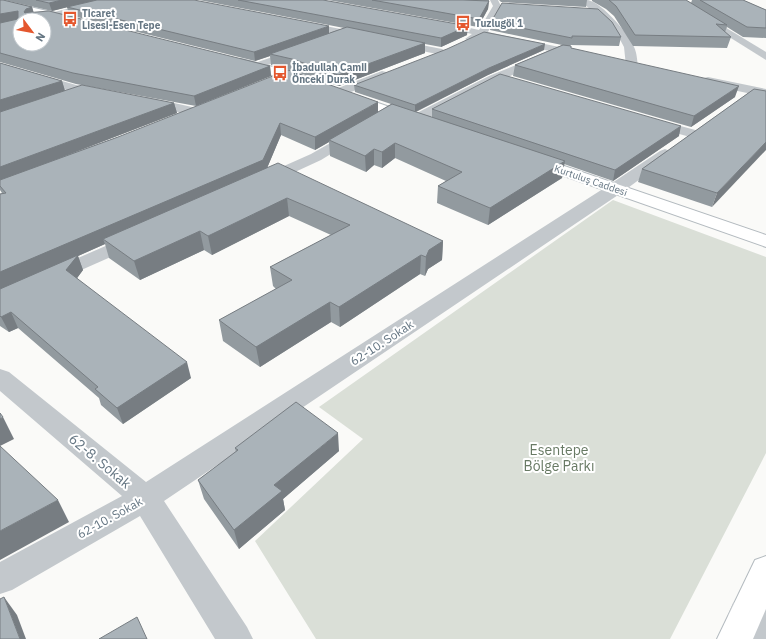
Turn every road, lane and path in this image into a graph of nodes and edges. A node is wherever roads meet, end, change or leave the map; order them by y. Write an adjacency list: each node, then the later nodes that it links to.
1 (114, 0): 8 (street)
2 (583, 0): 7 (street)
3 (674, 0): 18 (street)
4 (0, 2): 8 (street)
5 (496, 4): 13 (street)
6 (586, 11): 7 (street)
7 (601, 12): 22 (street)
8 (54, 15): 10 (street)
9 (428, 21): 13 (street)
10 (82, 22)
11 (293, 23): 12 (street)
12 (347, 33): 14 (street); 17 (street)
13 (482, 33): 16 (street); 17 (street)
14 (326, 41)
15 (312, 46): 24 (street)
16 (558, 50): 19 (street); 27 (street)
17 (442, 52): 21 (street)
18 (766, 57)
19 (595, 58)
20 (229, 59): 24 (street)
21 (421, 60)
22 (618, 63)
23 (0, 66): 31 (street)
24 (256, 66): 26 (street)
25 (393, 71): 33 (street)
26 (289, 75): 30 (street); 33 (street)
27 (498, 77): 29 (street); 41 (street)
28 (701, 80): 32 (street)
29 (519, 83)
30 (267, 84)
31 (84, 90): 34 (street); 35 (street)
32 (760, 92): 44 (street, 62-10. Sokak)
33 (337, 93): 39 (street)
34 (114, 95)
35 (63, 97)
36 (137, 99): 38 (street)
37 (210, 106): 38 (street)
38 (196, 112): 42 (street)
39 (390, 112): 41 (street); 46 (street)
40 (635, 117): 44 (street)
41 (414, 120): 43 (street)
42 (174, 121)
43 (429, 125)
44 (694, 134): 47 (street, 62-10. Sokak)
45 (526, 158): 47 (street, Kurtuluş Caddesi)
46 (251, 186)
47 (615, 189): 49 (street, Kurtuluş Caddesi); 52 (street, 62-10. Sokak)
48 (151, 232): 50 (street)
49 (766, 241)
50 (0, 300)
51 (0, 378): 52 (street, 62-8. Sokak)
52 (145, 498): 54 (street, 62-10. Sokak); 56 (street, 62-8. Sokak)
53 (766, 571): 55 (street)
54 (0, 579)
55 (749, 629)
56 (235, 639)

